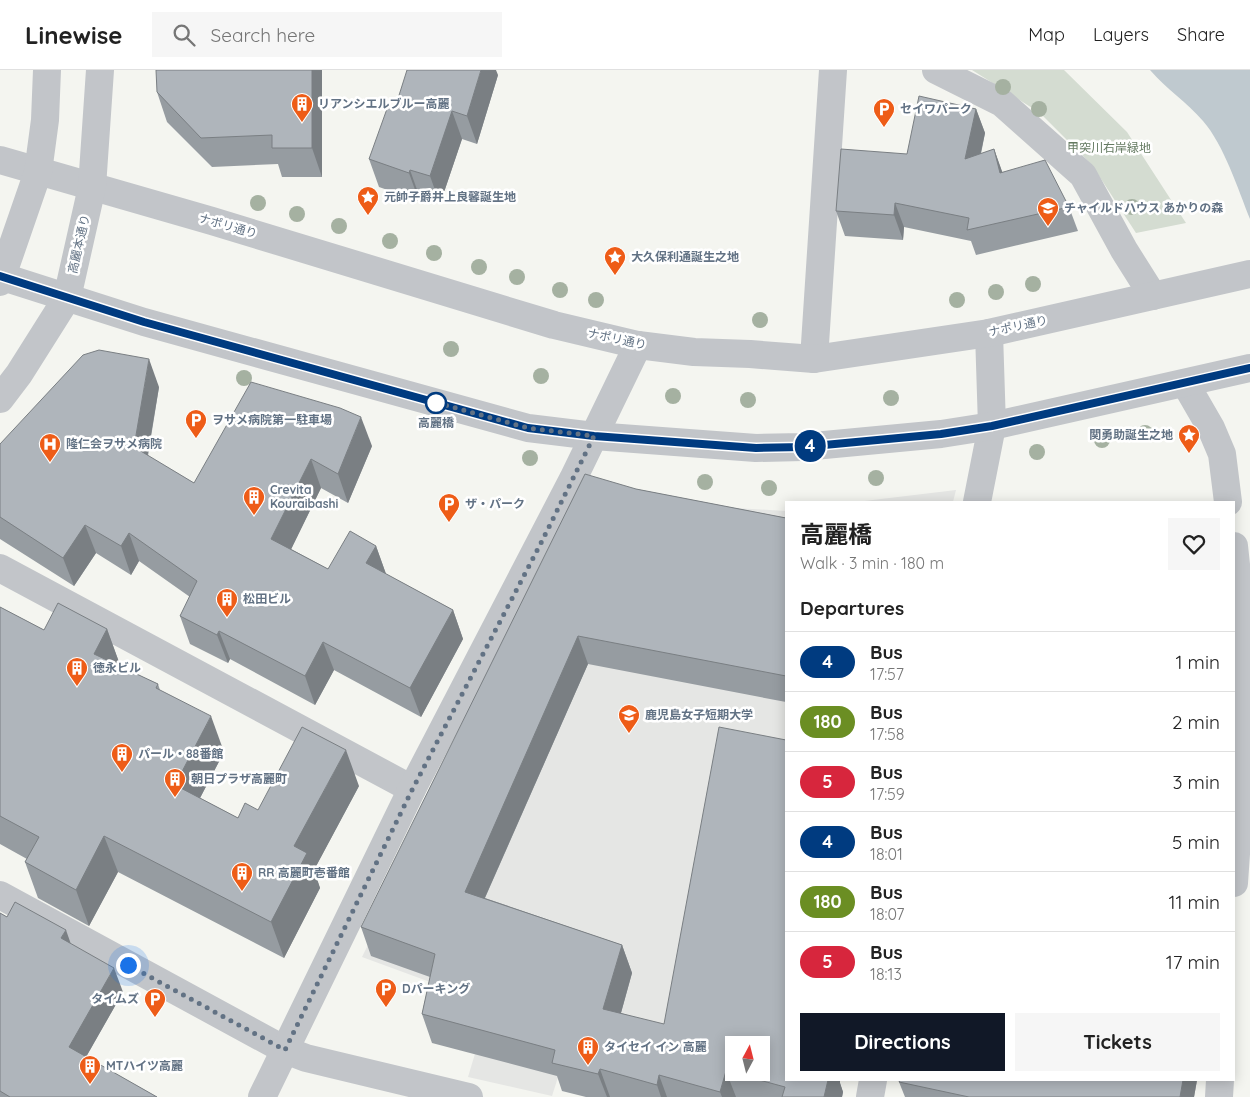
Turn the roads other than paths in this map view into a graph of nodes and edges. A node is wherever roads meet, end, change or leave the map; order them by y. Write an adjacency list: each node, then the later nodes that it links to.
1 (47, 70): 6 (street)
2 (100, 70): 7 (street, 高麗本通り)
3 (833, 70): 14 (street)
4 (936, 70): 10 (street)
5 (0, 160): 6 (street, ナポリ通り)
6 (38, 172): 7 (street, ナポリ通り); 9 (street)
7 (92, 187): 11 (street, 高麗本通り); 13 (street, ナポリ通り)
8 (1250, 274): 10 (street, ナポリ通り)
9 (1, 278): 11 (street)
10 (1153, 296): 12 (street, ナポリ通り)
11 (67, 298): 17 (street, 高麗本通り); 19 (street)
12 (988, 333): 14 (street, ナポリ通り); 18 (street)
13 (638, 345): 14 (street, ナポリ通り); 19 (street)
14 (814, 359)
15 (1237, 371): 16 (street)
16 (1185, 383): 18 (street); 21 (street)
17 (0, 399)
18 (992, 426): 19 (street); 20 (street)
19 (594, 436): 24 (street)
20 (978, 501)
21 (1228, 501)
22 (1235, 555): 25 (street)
23 (0, 568): 24 (street)
24 (412, 790): 27 (street)
25 (1235, 868)
26 (0, 895): 27 (street)
27 (285, 1050): 30 (street); 31 (street)
28 (873, 1081): 32 (street)
29 (1220, 1081): 33 (street)
30 (262, 1097)
31 (469, 1097)
32 (870, 1097)
33 (1219, 1097)

